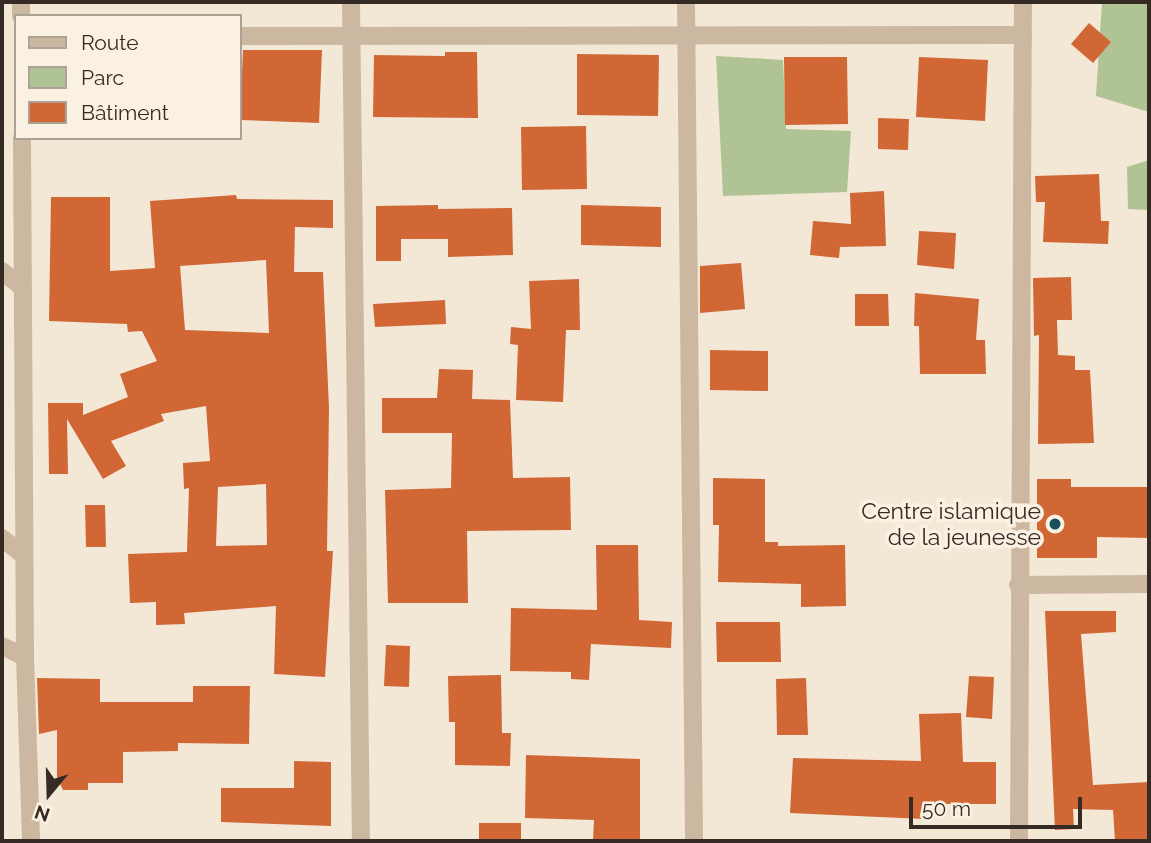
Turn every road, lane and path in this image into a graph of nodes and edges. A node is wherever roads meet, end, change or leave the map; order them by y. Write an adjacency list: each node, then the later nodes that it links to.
1 (351, 2): 6 (street)
2 (686, 2): 7 (street)
3 (1023, 2): 4 (street)
4 (1023, 35): 7 (street); 14 (street)
5 (242, 36): 6 (street)
6 (351, 36): 7 (street); 18 (street)
7 (687, 36): 19 (street)
8 (22, 140): 10 (street)
9 (2, 271): 10 (street)
10 (23, 288): 12 (street)
11 (2, 538): 12 (street)
12 (24, 556): 16 (street)
13 (1149, 584): 14 (street)
14 (1018, 585): 20 (street)
15 (2, 646): 16 (street)
16 (25, 657): 17 (street)
17 (31, 841)
18 (362, 841)
19 (695, 841)
20 (1019, 841)

